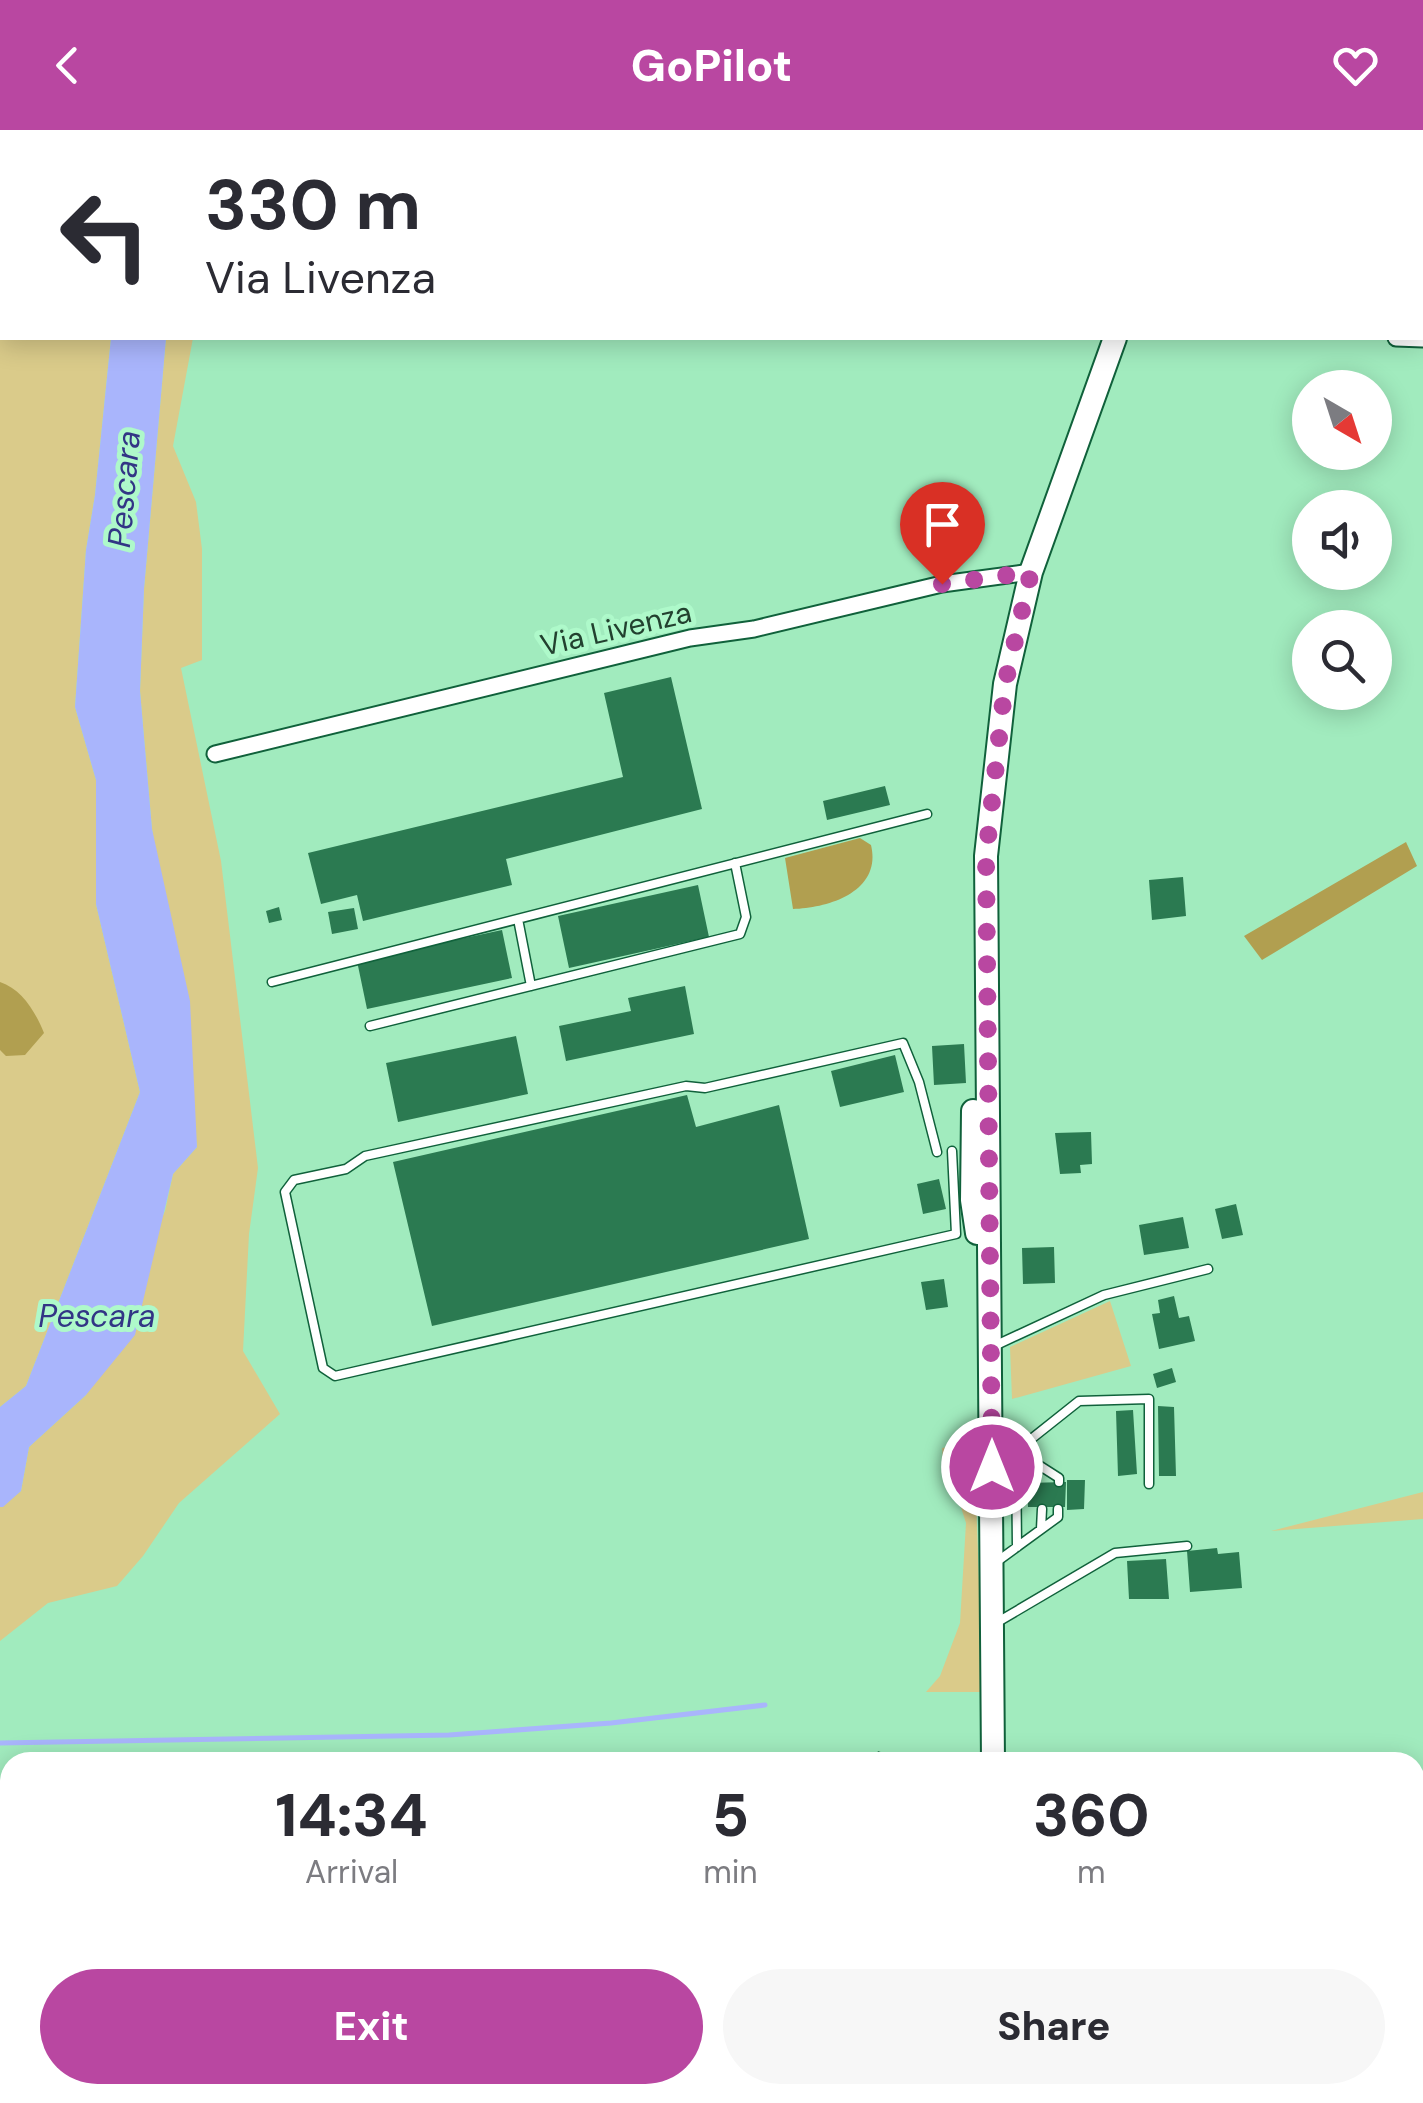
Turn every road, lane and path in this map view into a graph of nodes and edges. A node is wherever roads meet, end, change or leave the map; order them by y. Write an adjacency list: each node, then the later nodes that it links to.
1 (1114, 340): 2 (main road)
2 (1031, 572): 3 (street, Via Livenza); 10 (main road)
3 (215, 754)
4 (926, 814): 5 (lane)
5 (735, 863): 6 (lane); 8 (lane)
6 (518, 919): 7 (lane); 8 (lane)
7 (272, 982)
8 (532, 986): 9 (lane)
9 (370, 1026)
10 (973, 1149): 12 (main road); 14 (main road)
11 (937, 1152): 12 (lane)
12 (966, 1232): 14 (main road)
13 (1208, 1269): 15 (lane)
14 (991, 1270): 15 (main road)
15 (992, 1348): 16 (main road)
16 (991, 1434): 17 (lane); 27 (main road)
17 (1016, 1451): 18 (lane); 21 (lane); 26 (lane)
18 (1041, 1466): 19 (lane); 20 (lane)
19 (1041, 1480)
20 (1059, 1482)
21 (1149, 1484)
22 (1042, 1509): 24 (lane)
23 (1058, 1509): 24 (lane)
24 (1041, 1529): 26 (lane)
25 (1187, 1546): 28 (lane)
26 (1017, 1547): 27 (lane)
27 (992, 1565): 28 (main road)
28 (992, 1626): 29 (main road)
29 (993, 1752)

